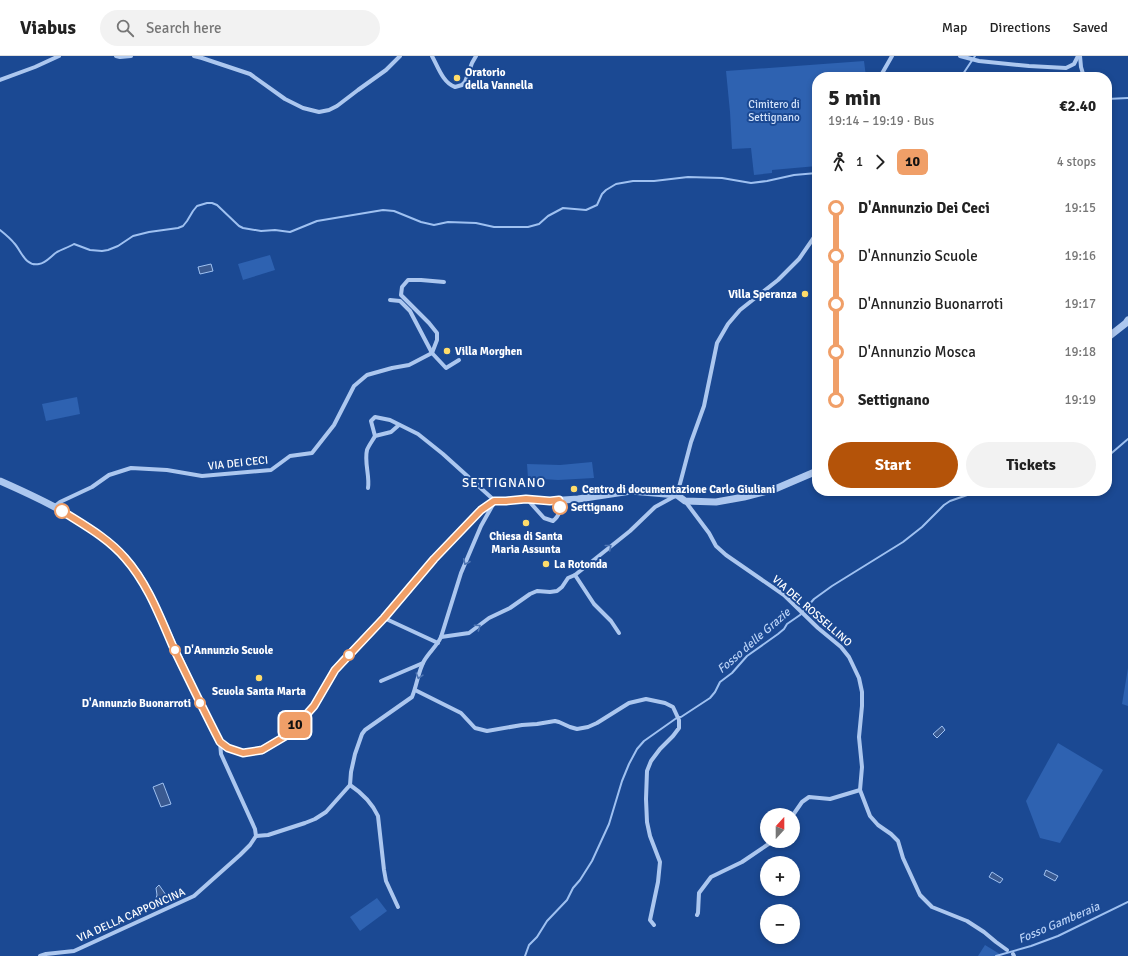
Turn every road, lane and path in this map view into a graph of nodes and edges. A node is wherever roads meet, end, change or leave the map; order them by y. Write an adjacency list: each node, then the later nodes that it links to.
1 (59, 56): 13 (street)
2 (116, 56): 3 (street)
3 (131, 56)
4 (194, 56): 5 (street)
5 (400, 56)
6 (432, 56): 7 (street)
7 (476, 56)
8 (892, 56): 11 (street)
9 (960, 56): 10 (street)
10 (1079, 56): 12 (street)
11 (883, 72)
12 (1082, 72)
13 (0, 80)
14 (812, 240): 26 (street)
15 (444, 282): 19 (street)
16 (390, 300): 19 (street)
17 (1128, 320): 18 (street)
18 (1112, 334)
19 (432, 353): 20 (street); 31 (street, VIA DEI CECI)
20 (459, 360)
21 (398, 425): 22 (street); 22 (street); 30 (street)
22 (375, 436): 25 (street)
23 (812, 473): 29 (street)
24 (0, 481): 31 (street)
25 (368, 488)
26 (677, 495): 28 (street); 29 (street); 32 (street, one-way to 26)
27 (526, 499): 28 (street); 28 (street); 30 (street)
28 (562, 500)
29 (685, 500): 42 (street, VIA DEL ROSSELLINO)
30 (494, 501): 33 (street); 35 (street, one-way to 35)
31 (55, 506): 40 (street)
32 (575, 575): 34 (street); 35 (street, one-way to 32)
33 (384, 618): 36 (street); 40 (street)
34 (619, 633)
35 (441, 637): 36 (street)
36 (438, 643): 37 (street)
37 (423, 663): 38 (street); 39 (street, one-way to 39)
38 (381, 681)
39 (415, 690): 41 (street); 48 (street)
40 (220, 742): 44 (street)
41 (350, 785): 44 (street); 46 (street)
42 (860, 790): 43 (street); 49 (street, VIA DEL ROSSELLINO)
43 (798, 808)
44 (256, 836): 50 (street, VIA DELLA CAPPONCINA)
45 (762, 848): 47 (street)
46 (398, 907)
47 (697, 915)
48 (654, 925)
49 (1007, 950)
50 (40, 956)

